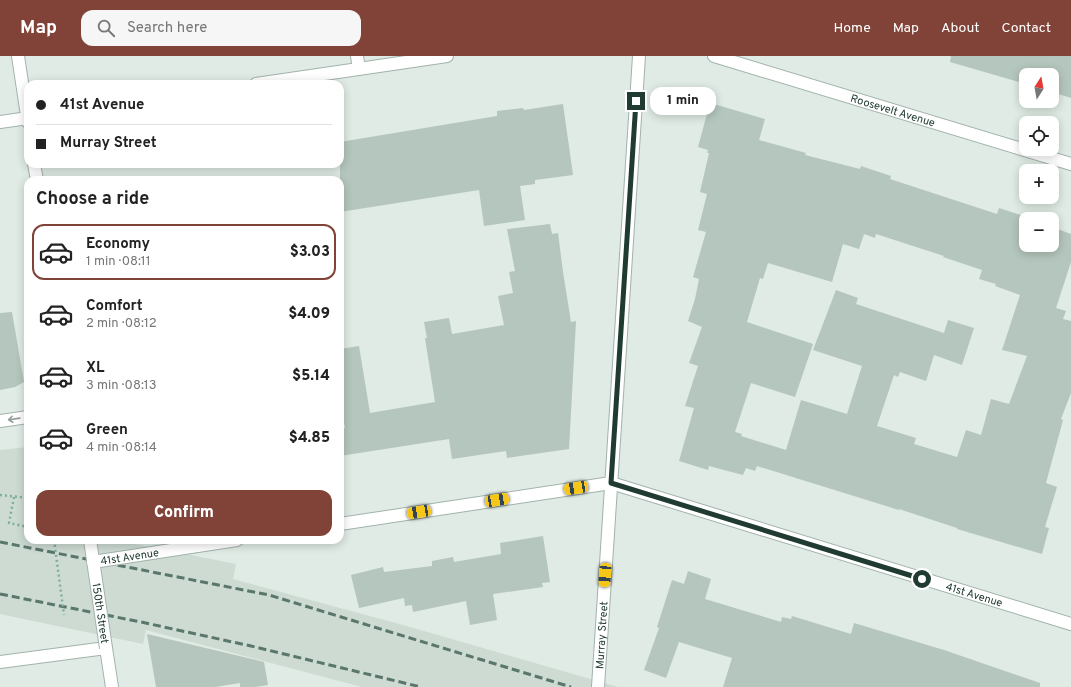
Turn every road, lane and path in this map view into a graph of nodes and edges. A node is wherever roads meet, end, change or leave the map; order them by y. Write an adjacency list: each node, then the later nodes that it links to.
1 (18, 56): 8 (street)
2 (357, 56): 6 (street)
3 (447, 56): 6 (street)
4 (639, 56): 14 (street, Murray Street)
5 (714, 56): 11 (street, Roosevelt Avenue)
6 (359, 69): 7 (street)
7 (283, 80)
8 (24, 94)
9 (24, 119): 10 (street)
10 (0, 122)
11 (1071, 164)
12 (24, 418): 13 (street, one-way to 13)
13 (0, 421)
14 (611, 483): 18 (street, 41st Avenue); 25 (street, 41st Avenue); 29 (street, Murray Street)
15 (0, 495): 16 (path)
16 (14, 497): 17 (path); 19 (path)
17 (24, 498)
18 (344, 523)
19 (24, 526)
20 (55, 544): 24 (path, bridge)
21 (91, 544): 23 (street, 150th Street, bridge)
22 (211, 544): 23 (street, 41st Avenue, bridge)
23 (93, 562): 26 (street, 150th Street, bridge)
24 (64, 615)
25 (1071, 624)
26 (106, 648): 27 (street); 28 (street, 150th Street)
27 (0, 662)
28 (112, 687)
29 (598, 687)

